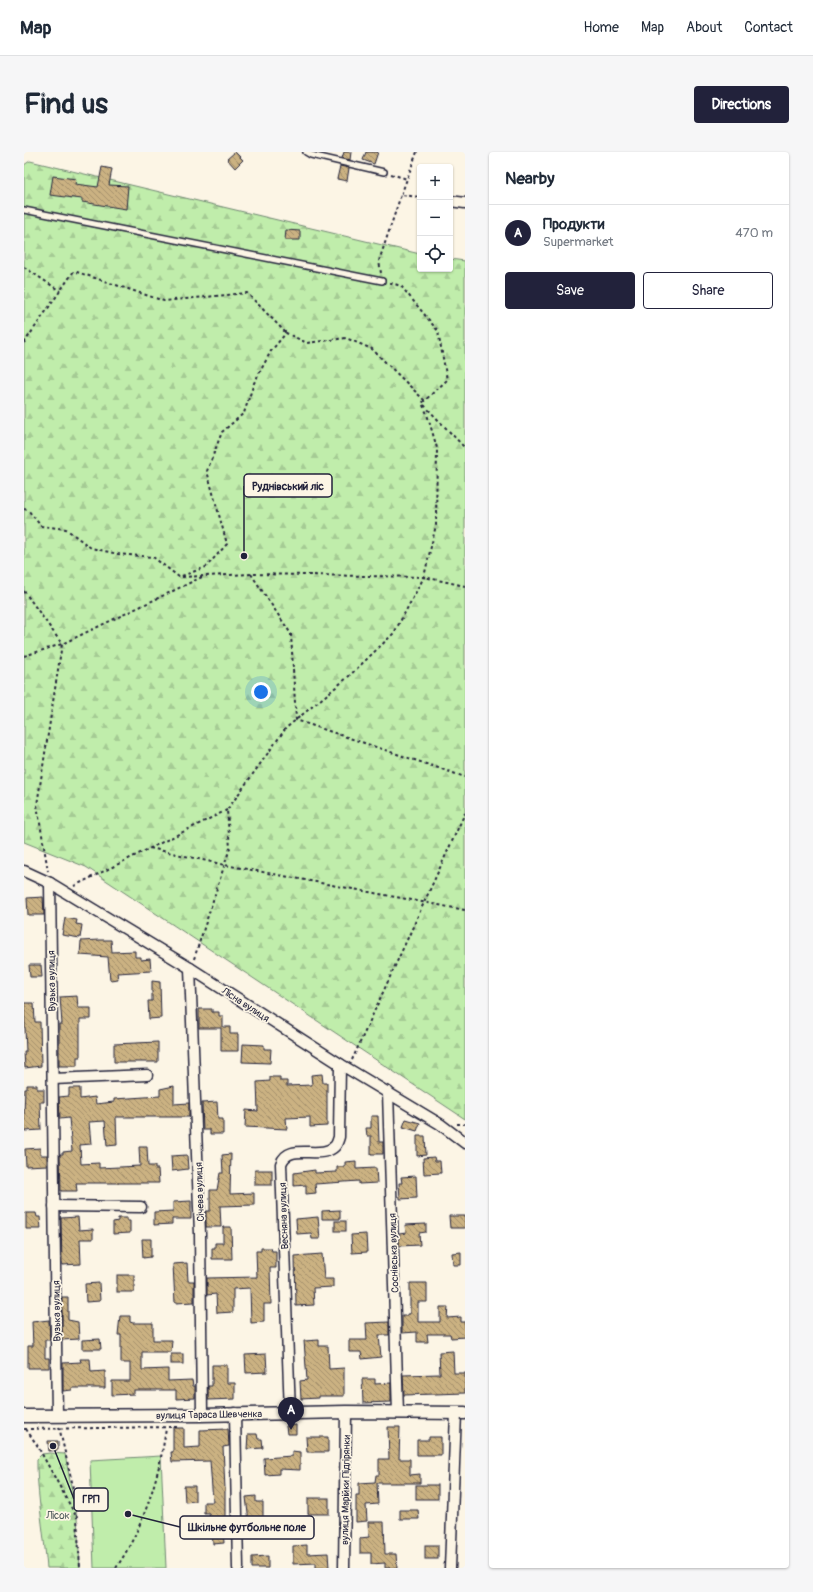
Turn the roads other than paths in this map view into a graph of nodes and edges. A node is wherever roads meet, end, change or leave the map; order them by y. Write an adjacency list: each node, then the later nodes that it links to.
1 (306, 152): 2 (lane)
2 (384, 172)
3 (453, 201): 4 (street)
4 (465, 203)
5 (24, 210): 6 (lane)
6 (382, 281)
7 (24, 871): 8 (street, Лісна вулиця)
8 (50, 882): 9 (street, Лісна вулиця); 12 (street, Вузька вулиця)
9 (190, 968): 10 (street, Лісна вулиця); 22 (street, Січева вулиця)
10 (344, 1066): 13 (street, Лісна вулиця); 19 (street, Весняна вулиця)
11 (147, 1075): 12 (street)
12 (53, 1079): 15 (street, Вузька вулиця)
13 (388, 1092): 14 (street, Лісна вулиця); 20 (street, Соснівська вулиця)
14 (465, 1143)
15 (54, 1206): 16 (street); 24 (street, Вузька вулиця)
16 (141, 1207)
17 (346, 1412): 19 (street, вулиця Тараса Шевченка); 20 (street, вулиця Тараса Шевченка); 26 (street, вулиця Марійки Підгірянки)
18 (235, 1413): 19 (street, вулиця Тараса Шевченка); 22 (street, вулиця Тараса Шевченка); 25 (street)
19 (290, 1413)
20 (398, 1413): 21 (street, вулиця Тараса Шевченка)
21 (461, 1413): 27 (street)
22 (202, 1415): 24 (street, вулиця Тараса Шевченка)
23 (24, 1416): 24 (street, вулиця Тараса Шевченка)
24 (57, 1416)
25 (238, 1568)
26 (344, 1568)
27 (450, 1568)

